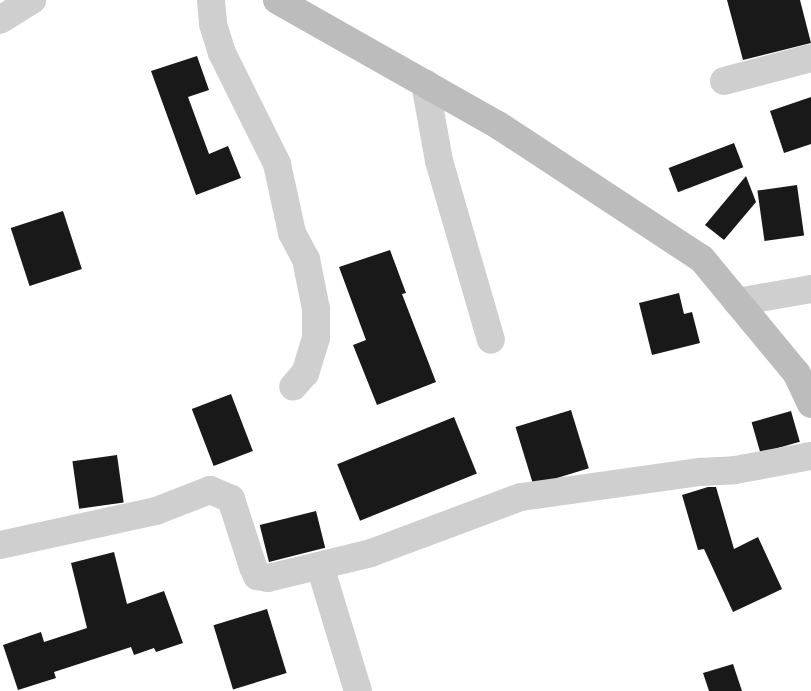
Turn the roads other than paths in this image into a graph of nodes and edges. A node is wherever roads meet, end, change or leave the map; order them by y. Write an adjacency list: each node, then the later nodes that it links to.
1 (32, 0): 4 (street)
2 (211, 0): 11 (street)
3 (277, 0): 7 (street)
4 (0, 20)
5 (811, 58): 6 (street)
6 (724, 81)
7 (425, 83): 9 (street); 10 (street)
8 (811, 289): 9 (street)
9 (737, 302): 12 (street)
10 (491, 340)
11 (293, 387)
12 (811, 404)
13 (811, 456): 15 (street)
14 (0, 546): 15 (street)
15 (320, 566): 16 (street)
16 (358, 691)

